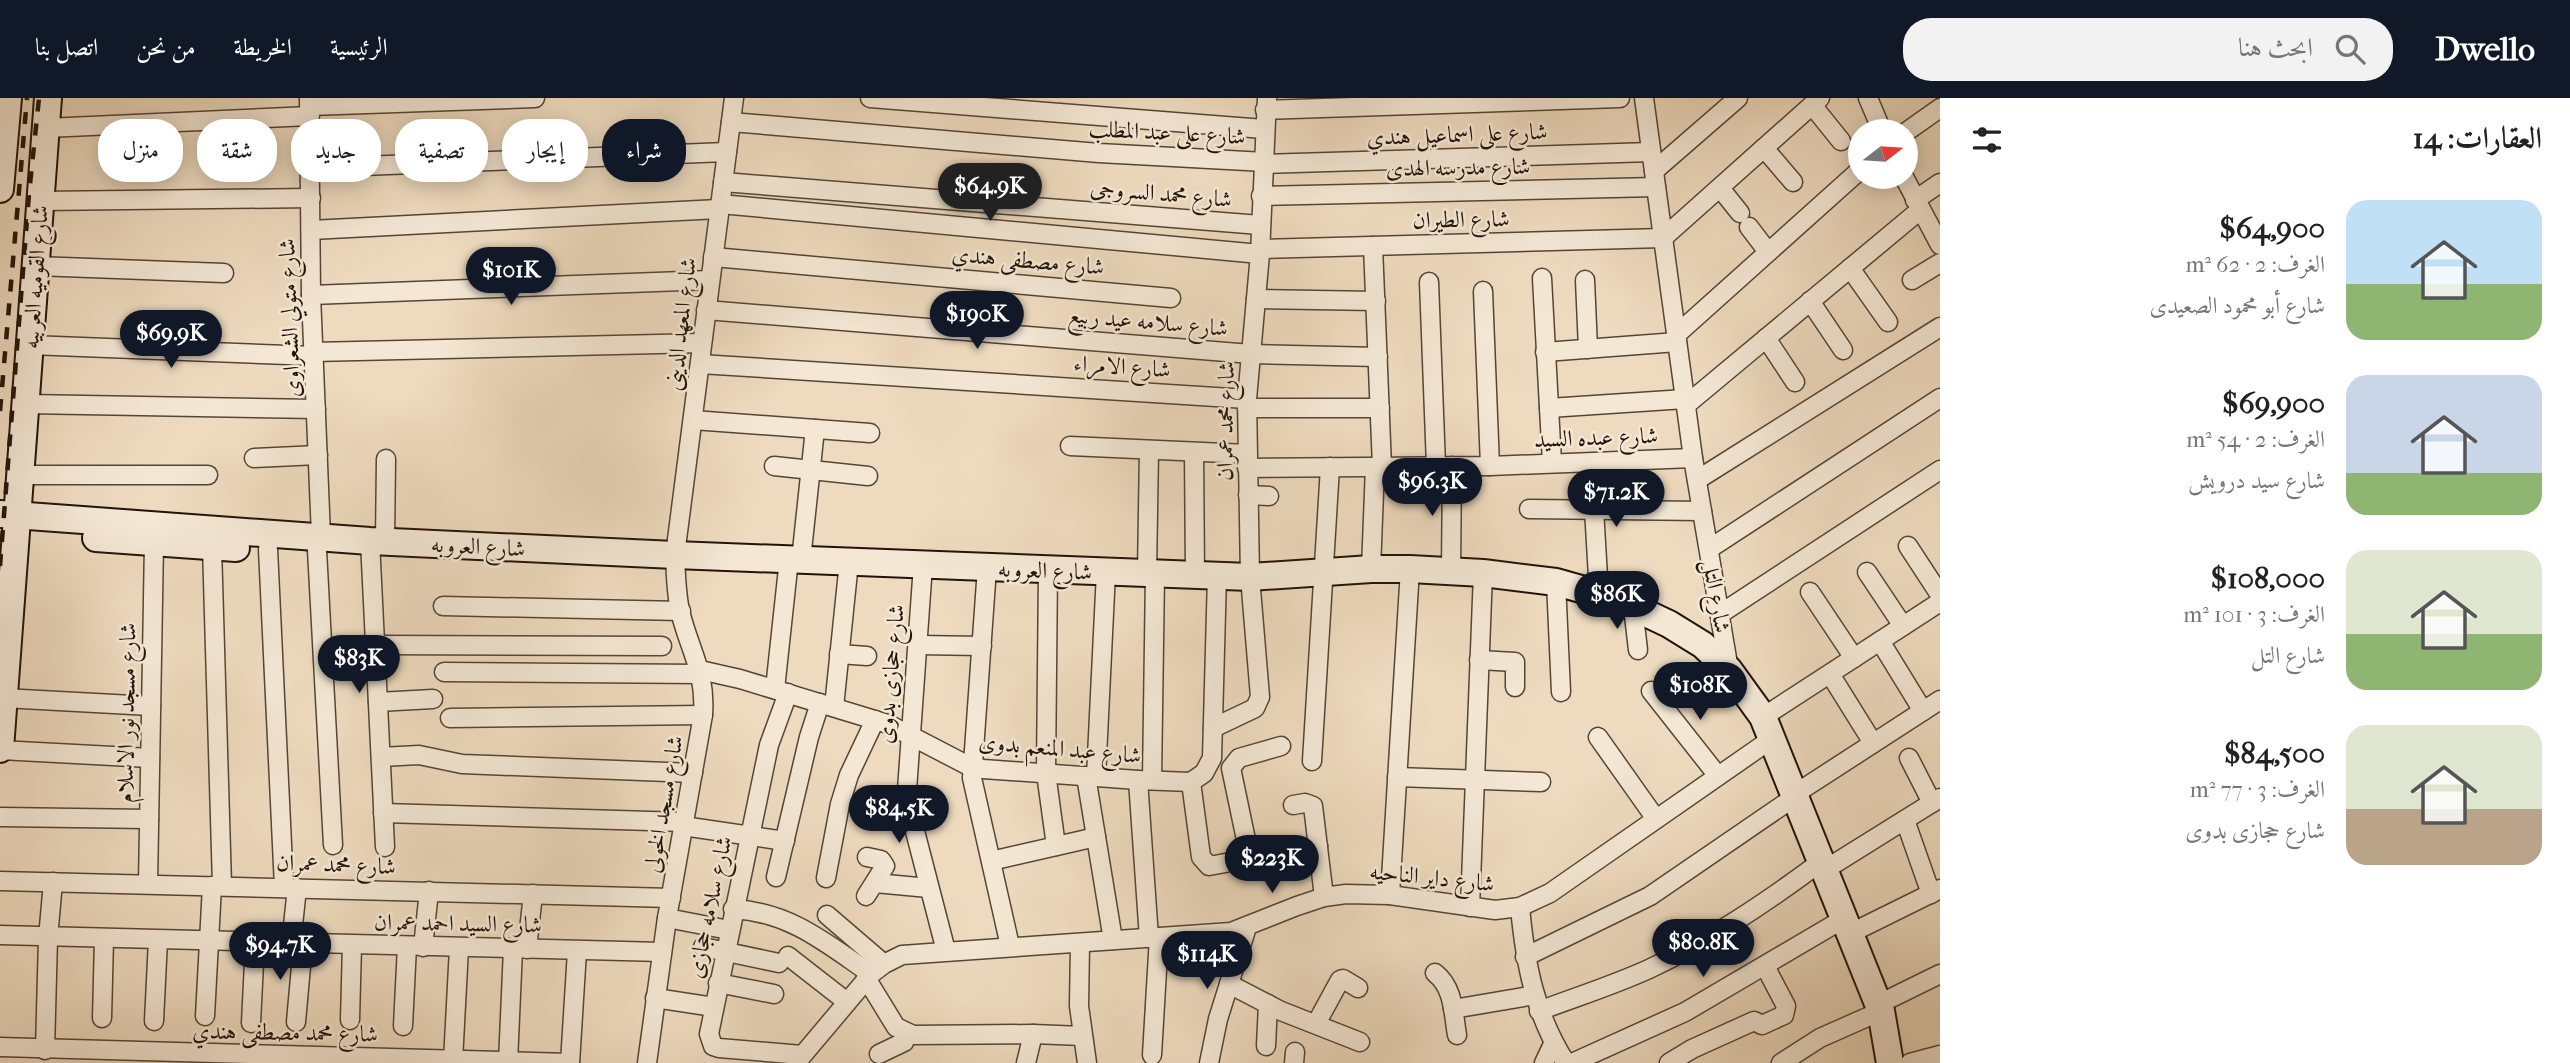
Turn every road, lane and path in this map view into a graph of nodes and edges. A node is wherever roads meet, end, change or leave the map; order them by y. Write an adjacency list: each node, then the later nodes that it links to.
1 (8, 98): 18 (street, شارع القوميه العربيه)
2 (48, 98): 19 (street, شارع القوميه العربيه)
3 (535, 98): 13 (street)
4 (734, 98): 16 (street, شارع المعهد الدينى)
5 (870, 98): 20 (street)
6 (1620, 98): 11 (street)
7 (1660, 98): 12 (street)
8 (1738, 98): 27 (street)
9 (1868, 98): 15 (street)
10 (1816, 102): 21 (street); 22 (street)
11 (1266, 104): 20 (street, شارع محمد عمران)
12 (1645, 104): 24 (street, شارع التل)
13 (310, 107): 19 (street)
14 (1940, 108): 17 (street)
15 (1877, 119)
16 (731, 122): 23 (street, شارع المعهد الدينى); 25 (street, شارع على عبد المطلب)
17 (1918, 124)
18 (3, 125): 34 (street, شارع القوميه العربيه)
19 (46, 128): 38 (street, شارع القوميه العربيه)
20 (1264, 129): 25 (street, شارع محمد عمران)
21 (1842, 141)
22 (1765, 148): 31 (street); 33 (street)
23 (727, 152): 26 (street); 30 (street, شارع المعهد الدينى)
24 (1651, 152): 25 (street, شارع على اسماعيل هندي); 27 (street, شارع التل)
25 (1265, 163): 36 (street, شارع محمد عمران)
26 (381, 165)
27 (1655, 179): 36 (street, شارع مدرسه الهدى); 43 (street, شارع التل)
28 (1848, 181): 47 (street)
29 (311, 182): 37 (street, شارع متولي الشعراوى)
30 (723, 182): 40 (street, شارع المعهد الدينى); 41 (street, شارع محمد السروجى)
31 (1793, 182)
32 (1940, 183): 39 (street)
33 (1720, 188): 43 (street); 47 (street)
34 (0, 189)
35 (1910, 189): 39 (street)
36 (1261, 196): 41 (street, شارع محمد عمران)
37 (311, 198): 38 (street); 42 (street, شارع متولي الشعراوى)
38 (40, 201): 50 (street, شارع القوميه العربيه)
39 (1917, 205): 44 (street); 51 (street)
40 (720, 207): 42 (street, شارع الطيران); 46 (street, شارع الطيران); 48 (street, شارع المعهد الدينى)
41 (1260, 225): 46 (street, شارع محمد عمران)
42 (311, 230): 59 (street, شارع متولي الشعراوى)
43 (1663, 238): 45 (street, شارع الطيران); 67 (street, شارع التل)
44 (1940, 244)
45 (1373, 246): 46 (street, شارع الطيران); 62 (street)
46 (1260, 251): 61 (street, شارع محمد عمران)
47 (1768, 252): 67 (street)
48 (713, 257): 54 (street, شارع المعهد الدينى); 60 (street, شارع مصطفى هندي)
49 (1940, 263): 56 (street)
50 (36, 267): 52 (street); 70 (street, شارع القوميه العربيه)
51 (1850, 268): 63 (street); 65 (street)
52 (225, 273)
53 (1542, 278): 73 (street)
54 (710, 280): 59 (street); 64 (street, شارع المعهد الدينى)
55 (1585, 280): 71 (street)
56 (1912, 280)
57 (1429, 282): 99 (street)
58 (1483, 291): 100 (street)
59 (311, 295): 74 (street, شارع متولي الشعراوى)
60 (1171, 298)
61 (1256, 299): 62 (street); 75 (street, شارع محمد عمران)
62 (1376, 301): 76 (street)
63 (1811, 301): 68 (street); 72 (street)
64 (706, 310): 69 (street, شارع المعهد الدينى); 75 (street, شارع سلامه عيد ربيع)
65 (1888, 322)
66 (1940, 327): 108 (street)
67 (1677, 338): 71 (street); 80 (street, شارع التل)
68 (1766, 338): 78 (street); 80 (street)
69 (702, 343): 74 (street); 77 (street, شارع المعهد الدينى)
70 (30, 345): 74 (street); 81 (street, شارع القوميه العربيه)
71 (1588, 349): 73 (street)
72 (1843, 350)
73 (1545, 352): 84 (street)
74 (314, 354): 85 (street, شارع متولي الشعراوى)
75 (1251, 354): 76 (street, شارع سلامه عيد ربيع); 82 (street, شارع محمد عمران)
76 (1378, 357): 83 (street)
77 (700, 365): 82 (street, شارع الامراء); 86 (street, شارع المعهد الدينى)
78 (1795, 382)
79 (1940, 398): 121 (street)
80 (1686, 402): 84 (street); 94 (street, شارع التل)
81 (26, 404): 85 (street); 105 (street, شارع القوميه العربيه)
82 (1247, 404): 83 (street, شارع الامراء); 96 (street, شارع محمد عمران)
83 (1380, 408): 102 (street)
84 (1549, 408): 97 (street)
85 (316, 409): 92 (street, شارع متولي الشعراوى)
86 (692, 420): 87 (street); 122 (street, شارع المعهد الدينى)
87 (815, 429): 88 (street); 103 (street, شارع سلامه حجازى)
88 (870, 433)
89 (1070, 446): 90 (street, شارع عبده السيد)
90 (1149, 450): 91 (street, شارع عبده السيد); 134 (street)
91 (1194, 452): 96 (street, شارع عبده السيد); 136 (street)
92 (318, 455): 93 (street); 115 (street, شارع متولي الشعراوى)
93 (254, 458)
94 (1693, 458): 97 (street, شارع عبده السيد); 108 (street, شارع التل)
95 (386, 459): 116 (street)
96 (1247, 461): 101 (street, شارع عبده السيد); 109 (street, شارع محمد عمران)
97 (1552, 463): 100 (street, شارع عبده السيد)
98 (775, 466): 103 (street)
99 (1444, 466): 100 (street, شارع عبده السيد); 102 (street, شارع عبده السيد); 130 (street)
100 (1490, 466)
101 (1330, 467): 102 (street, شارع عبده السيد); 132 (street)
102 (1379, 467): 127 (street)
103 (810, 470): 107 (street); 123 (street, شارع سلامه حجازى)
104 (1940, 470): 145 (street)
105 (20, 475): 106 (street); 114 (street, شارع القوميه العربيه)
106 (208, 475)
107 (868, 476)
108 (1697, 480): 113 (street, شارع التل)
109 (1248, 495): 110 (street); 137 (street, شارع محمد عمران)
110 (1269, 496)
111 (1529, 509): 112 (street)
112 (1594, 509): 113 (street); 140 (street)
113 (1702, 511): 121 (street, شارع التل)
114 (8, 522): 115 (street, شارع العروبه); 117 (street, شارع العروبه); 165 (street, شارع القوميه العربيه)
115 (325, 541): 116 (street, شارع العروبه); 120 (street, شارع العروبه); 208 (street, شارع متولي الشعراوى)
116 (378, 541): 122 (street, شارع العروبه); 148 (street)
117 (154, 543): 119 (street, شارع العروبه); 170 (street, شارع مسجد نور الاسلام)
118 (1908, 546): 141 (street)
119 (212, 547): 120 (street, شارع العروبه); 221 (street)
120 (268, 548): 222 (street)
121 (1709, 549): 145 (street, شارع التل)
122 (675, 555): 123 (street, شارع العروبه); 144 (street, شارع مسجد الخولى)
123 (795, 560): 124 (street, شارع العروبه); 162 (street, شارع سلامه حجازى)
124 (849, 562): 125 (street, شارع العروبه); 153 (street)
125 (923, 565): 126 (street, شارع العروبه); 149 (street, شارع حجازى بدوى)
126 (987, 568): 129 (street, شارع العروبه); 151 (street)
127 (1371, 569): 128 (street, شارع العروبه); 132 (street, شارع العروبه)
128 (1410, 569): 130 (street, شارع العروبه); 191 (street)
129 (1048, 570): 131 (street, شارع العروبه); 188 (street)
130 (1451, 571): 135 (street, شارع العروبه)
131 (1106, 572): 134 (street, شارع العروبه); 189 (street)
132 (1325, 572): 137 (street, شارع العروبه); 185 (street)
133 (1867, 572): 146 (street)
134 (1151, 573): 136 (street, شارع العروبه); 192 (street)
135 (1483, 573): 138 (street, شارع العروبه); 156 (street)
136 (1206, 575): 137 (street, شارع العروبه); 175 (street)
137 (1250, 577): 175 (street, شارع محمد عمران)
138 (1556, 582): 140 (street, شارع العروبه); 164 (street)
139 (1810, 592): 155 (street)
140 (1599, 594): 143 (street, شارع العروبه)
141 (1938, 605): 146 (street, شارع داير الناحيه)
142 (443, 606): 144 (street)
143 (1633, 607): 152 (street); 157 (street, شارع العروبه)
144 (681, 611): 159 (street, شارع مسجد الخولى)
145 (1720, 614): 157 (street, شارع التل)
146 (1903, 626): 147 (street, شارع داير الناحيه)
147 (1880, 641): 155 (street, شارع داير الناحيه); 171 (street)
148 (376, 645): 150 (street); 168 (street)
149 (918, 645): 151 (street); 177 (street, شارع حجازى بدوى)
150 (662, 646)
151 (982, 646): 186 (street)
152 (1638, 650)
153 (839, 654): 154 (street); 169 (street)
154 (866, 656)
155 (1854, 658): 160 (street, شارع داير الناحيه)
156 (1479, 660): 161 (street); 193 (street)
157 (1729, 670): 176 (street, شارع التل)
158 (444, 672): 159 (street, شارع عبد المنعم بدوى)
159 (701, 672): 162 (street, شارع عبد المنعم بدوى); 172 (street, شارع مسجد الخولى)
160 (1830, 674): 176 (street, شارع داير الناحيه); 179 (street)
161 (1515, 687)
162 (782, 691): 169 (street, شارع عبد المنعم بدوى); 205 (street, شارع سلامه حجازى)
163 (1651, 691): 190 (street)
164 (1561, 692)
165 (3, 698): 170 (street); 181 (street, شارع القوميه العربيه)
166 (433, 699): 168 (street)
167 (1940, 701): 171 (street)
168 (379, 702): 182 (street)
169 (827, 705): 174 (street, شارع عبد المنعم بدوى); 207 (street)
170 (151, 706): 183 (street, شارع مسجد نور الاسلام)
171 (1923, 711): 179 (street)
172 (703, 715): 173 (street); 187 (street, شارع مسجد الخولى)
173 (450, 718)
174 (875, 720): 177 (street, شارع عبد المنعم بدوى); 217 (street)
175 (1213, 728): 194 (street)
176 (1768, 728): 190 (street, شارع داير الناحيه); 196 (street, شارع التل)
177 (912, 736): 186 (street, شارع عبد المنعم بدوى); 223 (street, شارع حجازى بدوى)
178 (1598, 737): 202 (street)
179 (1873, 743): 196 (street)
180 (1281, 746): 213 (street)
181 (0, 750): 183 (street)
182 (381, 757): 187 (street); 199 (street)
183 (150, 758): 201 (street, شارع مسجد نور الاسلام)
184 (1909, 758): 197 (street)
185 (1312, 761)
186 (973, 766): 188 (street, شارع عبد المنعم بدوى); 214 (street)
187 (693, 772): 204 (street, شارع مسجد الخولى)
188 (1046, 773): 189 (street, شارع عبد المنعم بدوى); 209 (street)
189 (1091, 776): 192 (street, شارع عبد المنعم بدوى); 206 (street)
190 (1718, 776): 202 (street, شارع داير الناحيه)
191 (1397, 777): 193 (street); 227 (street)
192 (1145, 780): 194 (street, شارع عبد المنعم بدوى); 240 (street)
193 (1474, 781): 195 (street); 230 (street)
194 (1191, 782): 213 (street)
195 (1541, 782)
196 (1795, 795): 215 (street, شارع التل); 258 (street)
197 (1936, 800): 203 (street)
198 (1293, 805): 210 (street)
199 (383, 813): 204 (street); 211 (street)
200 (0, 817): 201 (street)
201 (149, 819): 220 (street, شارع مسجد نور الاسلام)
202 (1656, 820): 231 (street, شارع داير الناحيه)
203 (1905, 820): 215 (street); 225 (street)
204 (683, 824): 205 (street); 229 (street, شارع مسجد الخولى)
205 (749, 836): 207 (street); 232 (street, شارع سلامه حجازى)
206 (1096, 837): 209 (street); 243 (street)
207 (785, 841): 216 (street)
208 (333, 845)
209 (1056, 846): 214 (street)
210 (1318, 846): 213 (street); 228 (street)
211 (385, 847)
212 (867, 857): 223 (street)
213 (1250, 859)
214 (991, 861): 250 (street)
215 (1824, 865): 235 (street, شارع التل); 269 (street)
216 (776, 877)
217 (826, 878)
218 (0, 881): 219 (street, شارع محمد عمران)
219 (53, 882): 220 (street, شارع محمد عمران); 239 (street)
220 (148, 884): 221 (street, شارع محمد عمران)
221 (217, 886): 222 (street, شارع محمد عمران); 244 (street)
222 (290, 887): 224 (street, شارع محمد عمران); 246 (street)
223 (929, 888): 255 (street, شارع حجازى بدوى)
224 (429, 891): 226 (street, شارع محمد عمران); 249 (street)
225 (1935, 891): 235 (street)
226 (533, 894): 229 (street, شارع محمد عمران); 253 (street)
227 (1390, 895): 228 (street, شارع داير الناحيه); 230 (street, شارع داير الناحيه)
228 (1324, 897): 236 (street, شارع داير الناحيه)
229 (671, 898): 234 (street, شارع مسجد الخولى)
230 (1470, 907): 231 (street, شارع داير الناحيه)
231 (1520, 907): 258 (street)
232 (733, 909): 237 (street, شارع سلامه حجازى); 260 (street)
233 (827, 915): 260 (street)
234 (667, 918): 237 (street); 256 (street, شارع مسجد الخولى)
235 (1848, 926): 259 (street); 272 (street, شارع التل)
236 (1247, 927): 240 (street, شارع داير الناحيه); 264 (street)
237 (729, 930): 257 (street, شارع سلامه حجازى)
238 (0, 935): 239 (street, شارع السيد احمد عمران)
239 (48, 937): 241 (street, شارع السيد احمد عمران); 290 (street)
240 (1154, 937): 243 (street, شارع داير الناحيه); 292 (street)
241 (104, 939): 242 (street, شارع السيد احمد عمران); 275 (street)
242 (158, 940): 244 (street, شارع السيد احمد عمران); 277 (street)
243 (1113, 940): 247 (street, شارع داير الناحيه)
244 (209, 941): 245 (street, شارع السيد احمد عمران); 274 (street)
245 (255, 943): 246 (street, شارع السيد احمد عمران); 279 (street)
246 (297, 944): 248 (street, شارع السيد احمد عمران); 278 (street)
247 (1080, 944): 250 (street, شارع داير الناحيه); 285 (street)
248 (352, 945): 249 (street, شارع السيد احمد عمران); 276 (street)
249 (415, 946): 252 (street, شارع السيد احمد عمران); 281 (street)
250 (1010, 946): 255 (street, شارع داير الناحيه)
251 (703, 947): 257 (street)
252 (459, 948): 253 (street, شارع السيد احمد عمران); 295 (street)
253 (520, 949): 254 (street, شارع السيد احمد عمران); 296 (street)
254 (576, 951): 256 (street, شارع السيد احمد عمران); 297 (street)
255 (946, 951): 260 (street, شارع داير الناحيه)
256 (662, 952): 267 (street, شارع مسجد الخولى)
257 (725, 952): 263 (street, شارع سلامه حجازى); 268 (street)
258 (1525, 957): 269 (street)
259 (1765, 966): 304 (street); 305 (street)
260 (873, 972): 268 (street); 282 (street)
261 (1436, 973): 273 (street)
262 (1940, 974): 272 (street)
263 (718, 983): 266 (street); 271 (street, شارع سلامه حجازى)
264 (1229, 984): 270 (street); 301 (street)
265 (1357, 988): 280 (street)
266 (774, 993)
267 (655, 998): 271 (street); 298 (street, شارع مسجد الخولى)
268 (847, 1002): 294 (street)
269 (1537, 1003): 273 (street); 287 (street)
270 (1268, 1004): 280 (street); 288 (street)
271 (714, 1007): 294 (street, شارع سلامه حجازى)
272 (1880, 1007): 306 (street); 307 (street, شارع التل)
273 (1453, 1009): 284 (street)
274 (205, 1017)
275 (102, 1018)
276 (351, 1020)
277 (154, 1021)
278 (296, 1022)
279 (251, 1023)
280 (1316, 1024): 286 (street)
281 (403, 1026)
282 (904, 1032): 283 (street); 291 (street)
283 (1033, 1034): 285 (street); 299 (street)
284 (1457, 1035)
285 (1082, 1036): 300 (street)
286 (1360, 1042)
287 (1553, 1044): 302 (street); 303 (street)
288 (1266, 1046)
289 (0, 1047): 290 (street, شارع محمد مصطفى هندي)
290 (45, 1050): 295 (street, شارع محمد مصطفى هندي)
291 (879, 1054)
292 (1152, 1055)
293 (1940, 1055): 308 (street)
294 (799, 1059)
295 (453, 1060): 296 (street, شارع محمد مصطفى هندي)
296 (508, 1062): 297 (street, شارع محمد مصطفى هندي)
297 (570, 1063)
298 (647, 1063)
299 (1026, 1063)
300 (1087, 1063)
301 (1209, 1063)
302 (1544, 1063)
303 (1566, 1063)
304 (1572, 1063)
305 (1669, 1063)
306 (1781, 1063)
307 (1890, 1063)
308 (1910, 1063)

